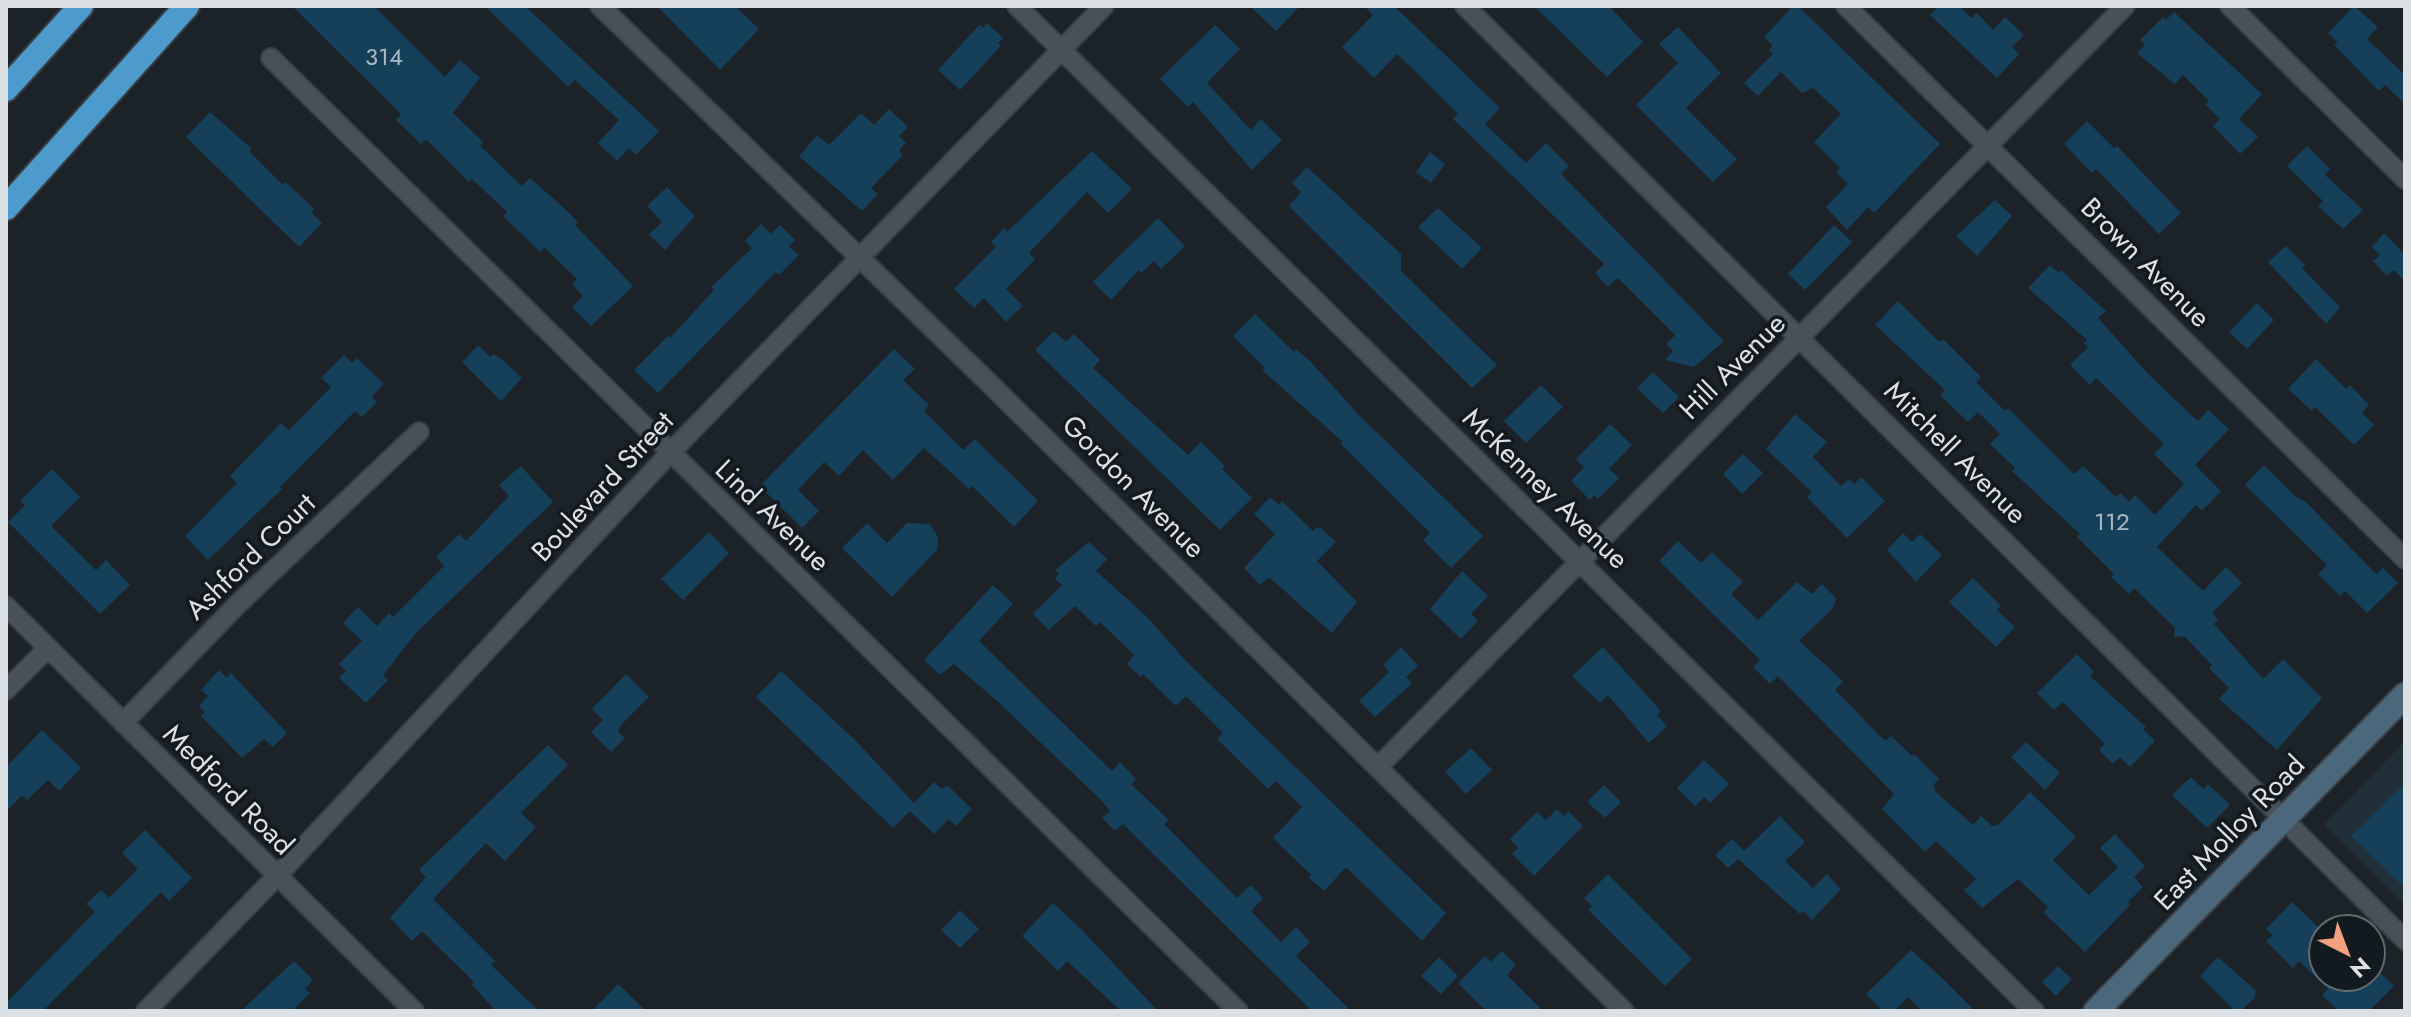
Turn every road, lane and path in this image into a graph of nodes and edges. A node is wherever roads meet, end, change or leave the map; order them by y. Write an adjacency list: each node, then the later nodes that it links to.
1 (81, 6): 12 (highway)
2 (187, 6): 15 (highway)
3 (600, 6): 16 (street, Gordon Avenue)
4 (1017, 6): 10 (street, McKenney Avenue)
5 (1104, 6): 10 (street, Boulevard Street)
6 (1465, 6): 17 (street, Mitchell Avenue)
7 (1846, 6): 13 (street, Brown Avenue)
8 (2125, 6): 13 (street, Hill Avenue)
9 (2230, 6): 14 (street)
10 (1062, 50): 16 (street, Boulevard Street); 21 (street, McKenney Avenue)
11 (271, 58): 19 (street, Lind Avenue)
12 (6, 89)
13 (1988, 145): 17 (street, Hill Avenue); 20 (street, Brown Avenue)
14 (2405, 179)
15 (6, 208)
16 (859, 258): 19 (street, Boulevard Street); 27 (street, Gordon Avenue)
17 (1800, 337): 21 (street, Hill Avenue); 28 (street, Mitchell Avenue)
18 (419, 432): 26 (street, Ashford Court)
19 (669, 454): 29 (street, Boulevard Street); 33 (street, Lind Avenue)
20 (2405, 559)
21 (1579, 560): 27 (street, Hill Avenue); 35 (street, McKenney Avenue)
22 (6, 606): 23 (street, Medford Road)
23 (48, 648): 24 (street); 26 (street, Medford Road)
24 (6, 690)
25 (2405, 695): 28 (street, East Molloy Road)
26 (123, 723): 29 (street, Medford Road)
27 (1379, 766): 34 (street, Gordon Avenue)
28 (2285, 819): 30 (street, Mitchell Avenue); 36 (street, East Molloy Road)
29 (277, 876): 31 (street, Boulevard Street); 32 (street, Medford Road)
30 (2405, 940)
31 (146, 1011)
32 (414, 1011)
33 (1238, 1011)
34 (1624, 1011)
35 (2034, 1011)
36 (2096, 1011)

